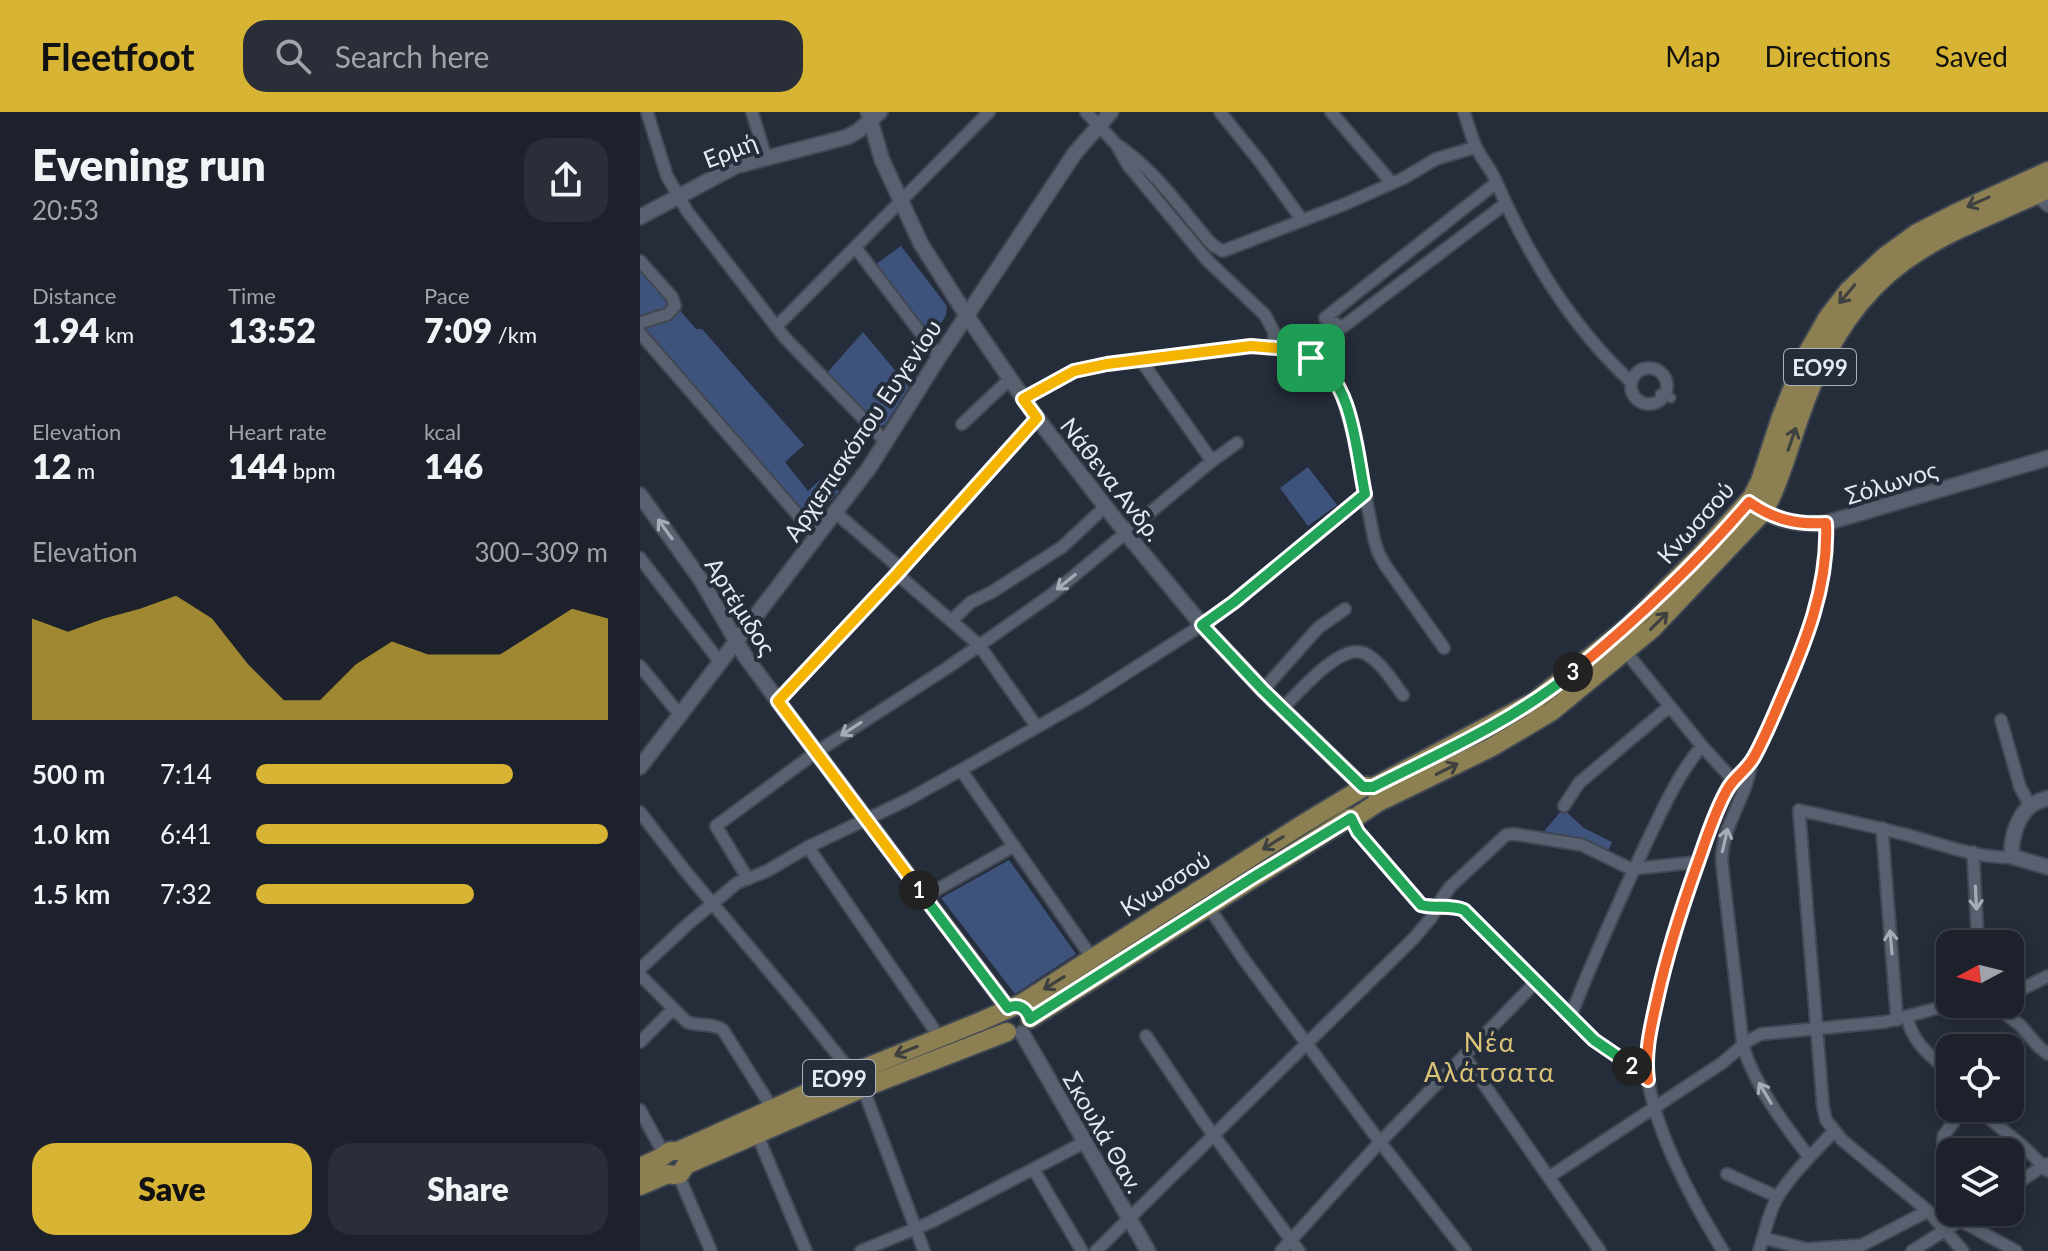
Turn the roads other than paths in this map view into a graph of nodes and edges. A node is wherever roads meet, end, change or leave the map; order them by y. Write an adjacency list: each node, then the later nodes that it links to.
1 (647, 112): 17 (street)
2 (752, 112): 13 (street)
3 (989, 112): 19 (street)
4 (1086, 112): 10 (street)
5 (1111, 112): 10 (street, Αρχιεπισκόπου Ευγενίου)
6 (1331, 112): 15 (street)
7 (1464, 112): 12 (street)
8 (1222, 113): 22 (street)
9 (873, 115): 13 (street, Ερμή); 19 (street, Νάθενα Ανδρ.)
10 (1098, 125): 11 (street); 27 (street, Αρχιεπισκόπου Ευγενίου)
11 (1116, 144): 24 (street); 25 (street)
12 (1478, 151): 15 (street); 16 (street)
13 (766, 158): 17 (street, Ερμή)
14 (2048, 171): 48 (main road, Κνωσσού / ΕΟ99, one-way to 48)
15 (1392, 183): 22 (street)
16 (1496, 183): 20 (street); 30 (street)
17 (677, 196): 21 (street, Ερμή); 29 (street)
18 (2044, 197): 48 (main road, Κνωσσού / ΕΟ99, one-way to 18)
19 (900, 203): 23 (street); 27 (street, Νάθενα Ανδρ.)
20 (1505, 204): 30 (street); 37 (street)
21 (640, 217)
22 (1302, 220): 24 (street)
23 (855, 247): 29 (street); 33 (street)
24 (1217, 248): 25 (street)
25 (1207, 260): 32 (street)
26 (640, 261): 28 (street)
27 (967, 316): 33 (street, Αρχιεπισκόπου Ευγενίου); 36 (street, Νάθενα Ανδρ.)
28 (640, 323)
29 (776, 327): 41 (street)
30 (1342, 327): 34 (street)
31 (640, 333): 52 (street)
32 (1274, 347): 34 (street); 35 (street)
33 (939, 357): 41 (street, Αρχιεπισκόπου Ευγενίου)
34 (1311, 358): 45 (street)
35 (1140, 359): 38 (street); 44 (street)
36 (1010, 379): 38 (street, Νάθενα Ανδρ.); 40 (street)
37 (1631, 382): 37 (street)
38 (1023, 399): 39 (street, Νάθενα Ανδρ.)
39 (1037, 418): 47 (street, Νάθενα Ανδρ.); 54 (street)
40 (962, 424)
41 (886, 442): 49 (street, Αρχιεπισκόπου Ευγενίου)
42 (1237, 443): 44 (street)
43 (2048, 458): 50 (street, Σόλωνος)
44 (1212, 461): 51 (street)
45 (1365, 494): 57 (street); 60 (street)
46 (640, 495): 58 (street, Αρτέμιδος, one-way to 46)
47 (1105, 507): 51 (street, Νάθενα Ανδρ.); 56 (street)
48 (1756, 507): 50 (street, Σόλωνος); 61 (main road, Κνωσσού / ΕΟ99, one-way to 48); 78 (main road, Κνωσσού / ΕΟ99)
49 (836, 513): 52 (street, Αρχιεπισκόπου Ευγενίου); 54 (street)
50 (1826, 523): 74 (street)
51 (1126, 533): 57 (street, Νάθενα Ανδρ.); 59 (street, one-way to 59)
52 (817, 537): 58 (street, Αρχιεπισκόπου Ευγενίου)
53 (640, 558): 62 (street)
54 (899, 572): 56 (street); 66 (street)
55 (1345, 609): 64 (street)
56 (951, 621): 59 (street)
57 (1202, 625): 64 (street, Νάθενα Ανδρ.); 71 (street)
58 (736, 642): 62 (street, Αρχιεπισκόπου Ευγενίου); 66 (street, Αρτέμιδος)
59 (979, 645): 71 (street); 73 (street, one-way to 73)
60 (1444, 648)
61 (1626, 652): 67 (street); 78 (main road, Κνωσσού / ΕΟ99, one-way to 61)
62 (720, 662): 69 (street, Αρχιεπισκόπου Ευγενίου)
63 (640, 666): 69 (street)
64 (1263, 690): 68 (street, Νάθενα Ανδρ.)
65 (1403, 695): 68 (street)
66 (778, 701): 73 (street, Αρτέμιδος)
67 (1670, 706): 72 (street); 80 (street)
68 (1283, 708): 78 (street, Νάθενα Ανδρ.)
69 (680, 715): 75 (street, Αρχιεπισκόπου Ευγενίου)
70 (2001, 720): 81 (street)
71 (1037, 727): 76 (street)
72 (1702, 746): 77 (street); 92 (street)
73 (815, 753): 84 (street, Αρτέμιδος); 93 (street)
74 (1751, 763): 77 (street); 116 (street, one-way to 74)
75 (640, 767)
76 (961, 770): 84 (street); 86 (street)
77 (1733, 780): 90 (street)
78 (1371, 792): 83 (main road, ΕΟ99)
79 (2048, 798): 81 (street)
80 (1564, 806)
81 (2030, 806): 89 (street)
82 (640, 812): 95 (street)
83 (1348, 812): 96 (main road, Κνωσσού / ΕΟ99); 97 (street); 99 (main road, Κνωσσού / ΕΟ99, one-way to 99)
84 (866, 821): 87 (street); 94 (street, Αρτέμιδος)
85 (1882, 828): 88 (street); 110 (street, one-way to 85); 111 (street)
86 (1014, 846): 94 (street); 99 (street)
87 (808, 847): 93 (street); 113 (street)
88 (1973, 852): 89 (street); 98 (street, one-way to 98)
89 (2013, 857): 91 (street)
90 (1698, 862): 92 (street); 120 (street)
91 (2048, 867)
92 (1634, 869): 97 (street); 107 (street)
93 (748, 879): 95 (street)
94 (924, 897): 108 (street, Αρτέμιδος)
95 (712, 904): 100 (street); 121 (street)
96 (1208, 906): 108 (main road, Κνωσσού / ΕΟ99); 115 (street)
97 (1437, 906): 103 (street); 115 (street)
98 (1977, 930)
99 (1092, 958): 108 (main road, Κνωσσού / ΕΟ99, one-way to 108)
100 (640, 969)
101 (640, 975): 105 (street)
102 (2048, 976): 104 (street)
103 (1535, 983): 107 (street); 118 (street)
104 (2024, 988)
105 (673, 1009): 114 (street); 123 (street)
106 (1936, 1009): 110 (street)
107 (1570, 1017): 120 (street)
108 (1015, 1018): 113 (main road, Κνωσσού / ΕΟ99); 121 (main road, Κνωσσού / ΕΟ99); 129 (street, Σκουλά Θαν.)
109 (2011, 1018): 117 (street)
110 (1902, 1019): 111 (street); 119 (street)
111 (1818, 1027): 116 (street); 126 (street)
112 (1146, 1036): 128 (street)
113 (940, 1038): 121 (main road, Κνωσσού / ΕΟ99, one-way to 121)
114 (640, 1042)
115 (1307, 1044): 128 (street); 130 (street)
116 (1743, 1046): 122 (street); 131 (street, one-way to 116)
117 (2048, 1054)
118 (1465, 1057): 130 (street); 137 (street)
119 (1936, 1061)
120 (1648, 1080): 122 (street)
121 (857, 1081): 123 (main road, Κνωσσού / ΕΟ99); 127 (main road, Κνωσσού / ΕΟ99); 145 (street)
122 (1655, 1107): 137 (street); 150 (street)
123 (772, 1108): 132 (main road, Κνωσσού / ΕΟ99)
124 (640, 1110): 132 (street)
125 (1994, 1122): 134 (street)
126 (1834, 1131): 131 (street); 141 (street)
127 (757, 1134): 132 (main road, Κνωσσού / ΕΟ99); 152 (street)
128 (1213, 1135): 142 (street); 148 (street)
129 (1085, 1142): 135 (street); 142 (street, Σκουλά Θαν.)
130 (1380, 1142): 148 (street); 159 (street)
131 (1809, 1157): 140 (street)
132 (673, 1163): 133 (main road, Κνωσσού / ΕΟ99); 139 (main road, Κνωσσού / ΕΟ99); 151 (street)
133 (640, 1167)
134 (2047, 1168): 138 (street)
135 (1034, 1170): 145 (street); 155 (street)
136 (1727, 1174): 140 (street)
137 (1549, 1177): 160 (street)
138 (2024, 1180)
139 (640, 1186)
140 (1778, 1197): 147 (street)
141 (1928, 1211): 146 (street); 147 (street)
142 (1128, 1219): 156 (street); 157 (street, Σκουλά Θαν.)
143 (1953, 1226): 146 (street)
144 (1969, 1226): 149 (street)
145 (916, 1229): 153 (street); 154 (street)
146 (1946, 1230): 162 (street); 163 (street)
147 (1763, 1238): 161 (street)
148 (1295, 1246): 158 (street)
149 (2002, 1248): 164 (street)
150 (1720, 1250)
151 (711, 1251)
152 (806, 1251)
153 (861, 1251)
154 (924, 1251)
155 (1082, 1251)
156 (1096, 1251)
157 (1148, 1251)
158 (1281, 1251)
159 (1465, 1251)
160 (1600, 1251)
161 (1759, 1251)
162 (1912, 1251)
163 (1963, 1251)
164 (2016, 1251)

